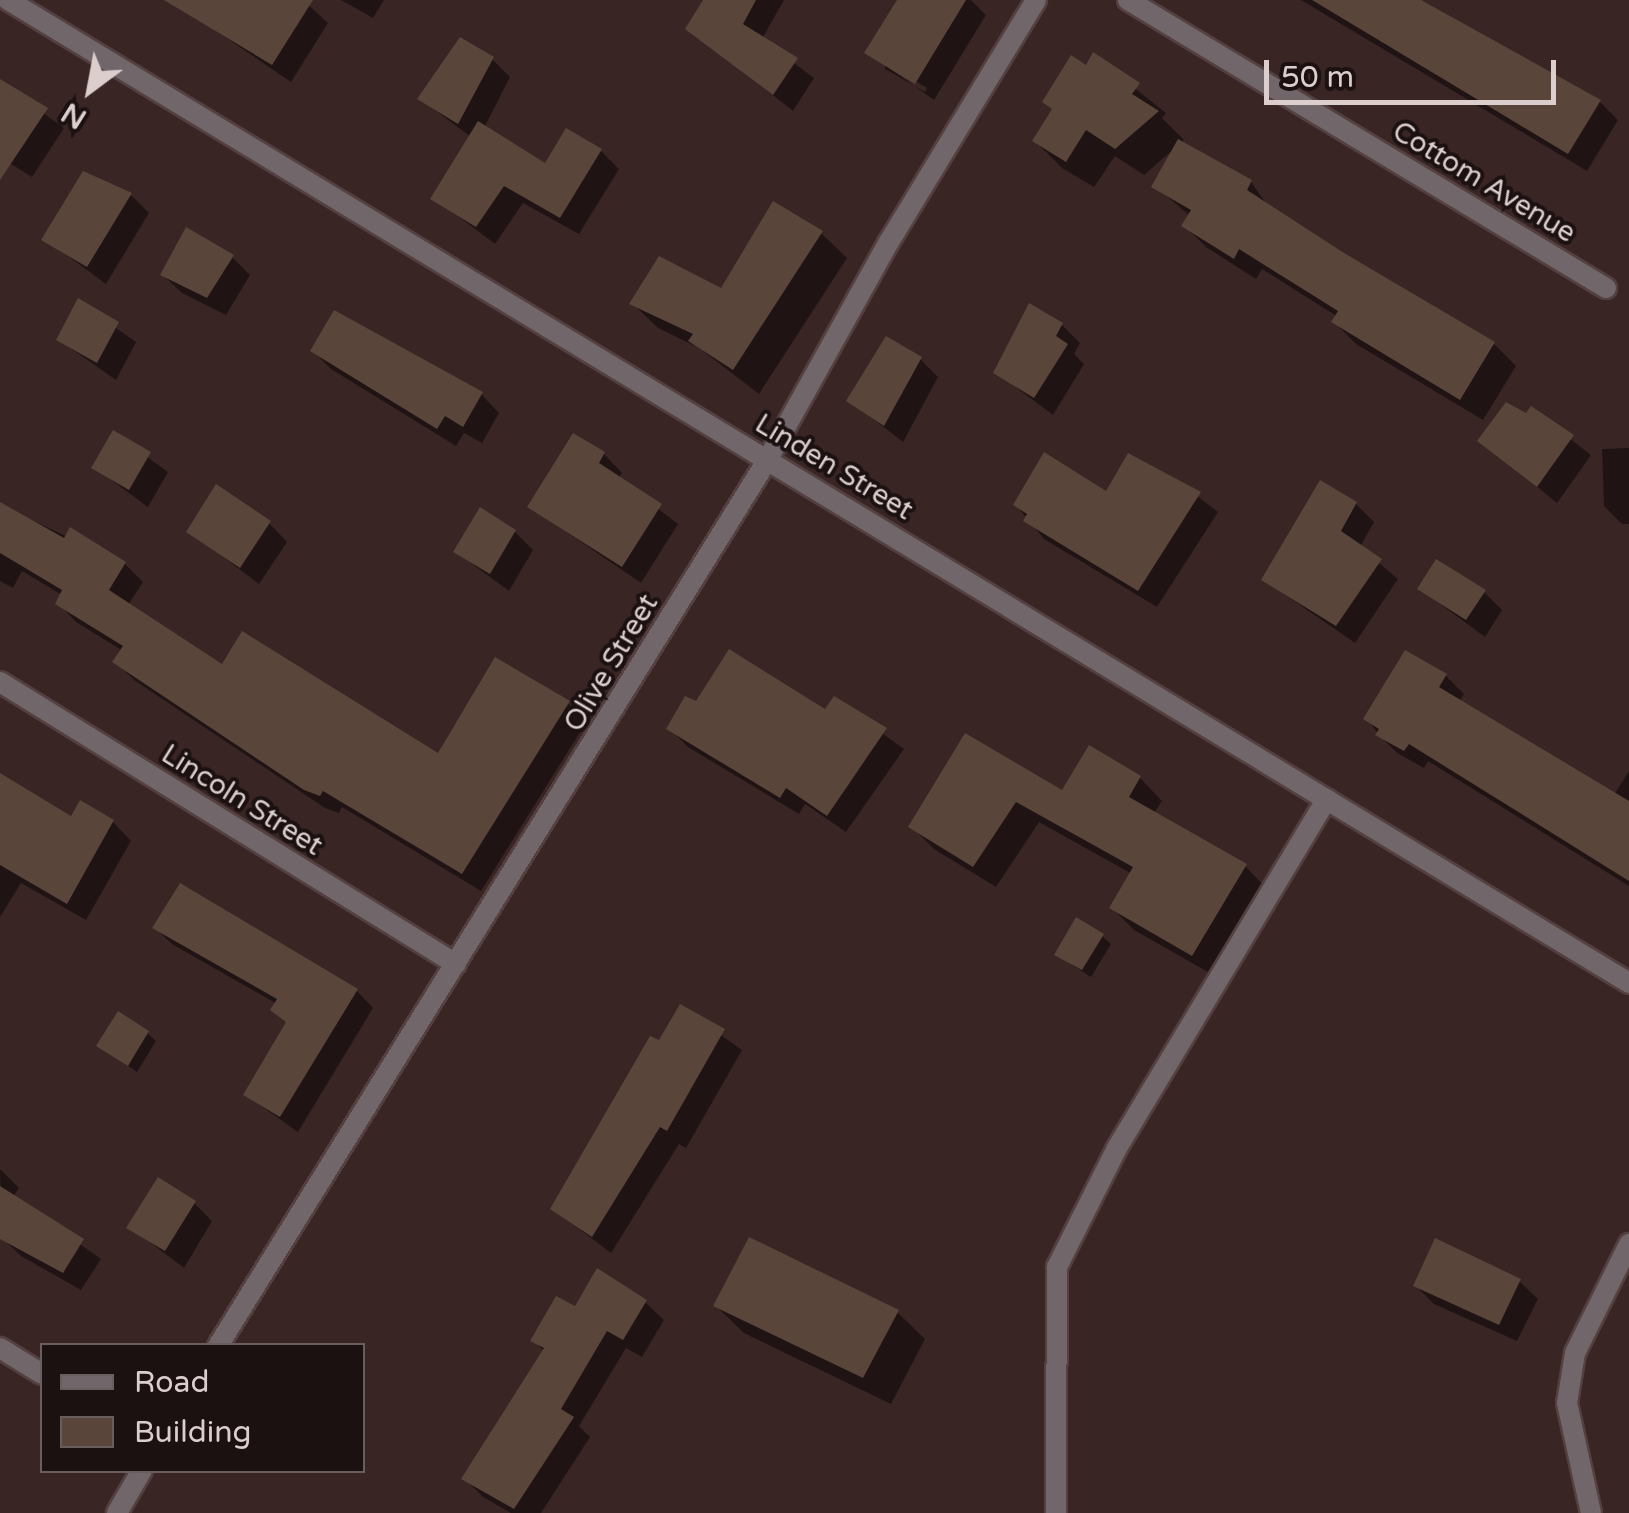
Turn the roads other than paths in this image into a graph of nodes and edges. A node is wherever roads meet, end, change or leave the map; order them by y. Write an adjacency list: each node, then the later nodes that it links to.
1 (8, 0): 5 (street, Linden Street)
2 (1036, 0): 5 (street, Olive Street)
3 (1128, 0): 4 (street, Cottom Avenue)
4 (1606, 288)
5 (768, 459): 7 (street, Linden Street); 8 (street, Olive Street)
6 (0, 682): 8 (street, Lincoln Street)
7 (1326, 799): 9 (street, Linden Street); 16 (street)
8 (456, 964): 11 (street, Olive Street)
9 (1629, 983)
10 (1629, 1244): 17 (street)
11 (220, 1343)
12 (0, 1348): 13 (street)
13 (40, 1373)
14 (140, 1473): 15 (street)
15 (118, 1513)
16 (1056, 1513)
17 (1590, 1513)

